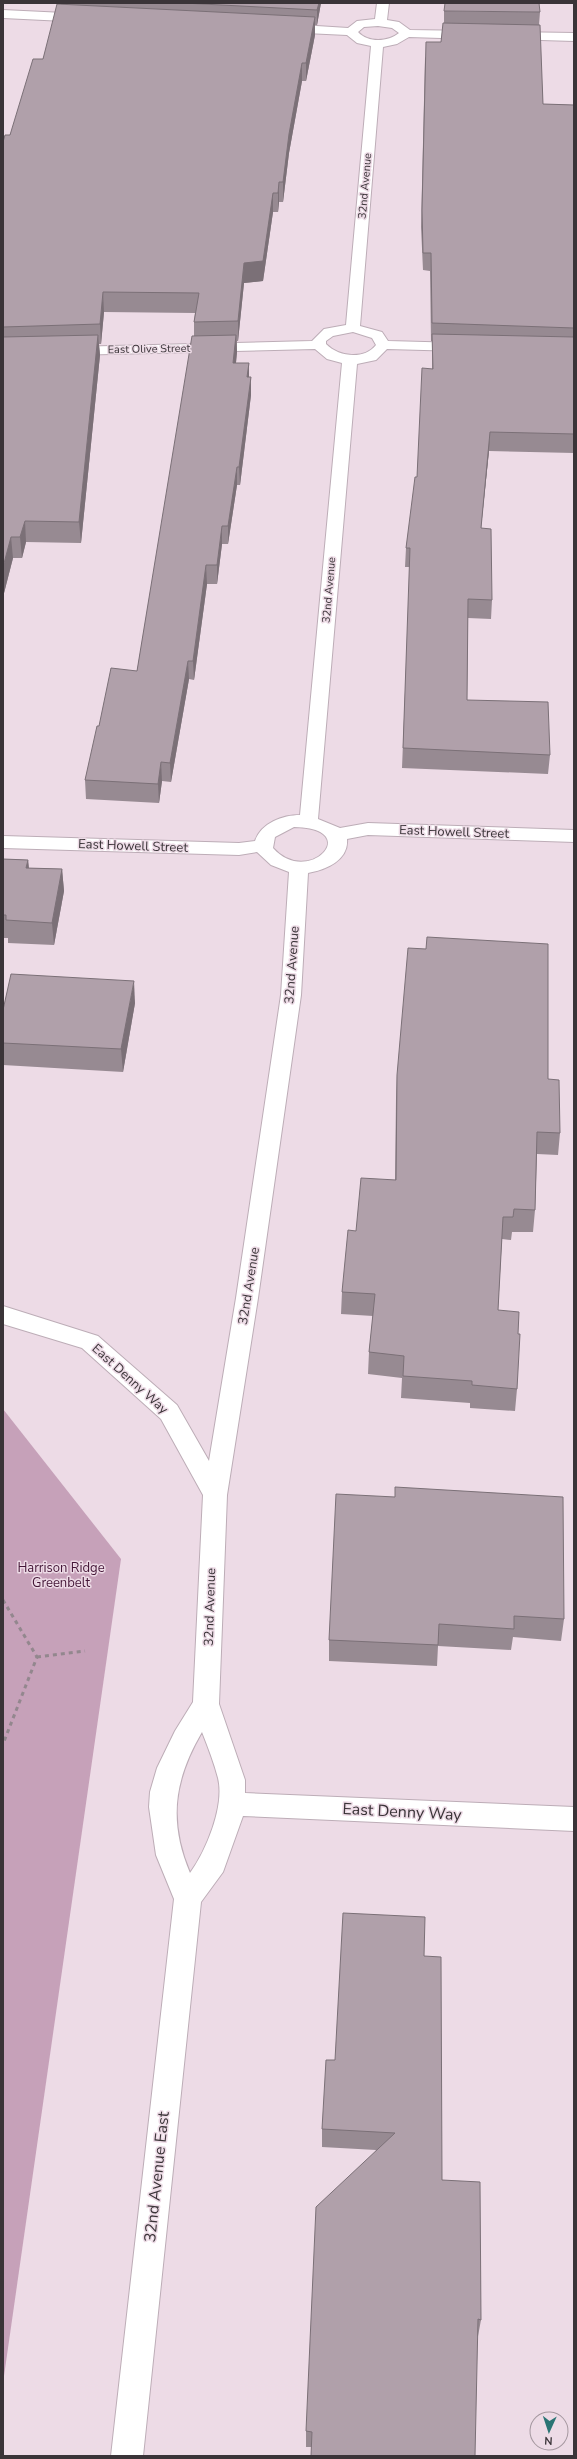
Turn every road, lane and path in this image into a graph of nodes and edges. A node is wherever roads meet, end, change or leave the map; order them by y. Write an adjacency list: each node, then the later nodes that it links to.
1 (383, 3): 4 (street)
2 (3, 14): 3 (street)
3 (97, 19)
4 (381, 22): 6 (street); 7 (street)
5 (272, 28): 6 (street)
6 (351, 32): 11 (street)
7 (405, 33): 8 (street); 11 (street)
8 (486, 35)
9 (502, 36): 10 (street)
10 (574, 38)
11 (377, 43): 12 (street, 32nd Avenue)
12 (353, 328): 13 (street); 14 (street)
13 (319, 345): 16 (street, East Olive Street); 17 (street)
14 (383, 345): 15 (street); 17 (street)
15 (479, 348)
16 (59, 351)
17 (350, 359): 18 (street, 32nd Avenue)
18 (309, 821): 19 (street); 22 (street)
19 (335, 835): 20 (street, East Howell Street); 23 (street)
20 (574, 836)
21 (3, 842): 22 (street, East Howell Street)
22 (264, 845): 23 (street)
23 (299, 867): 25 (street, 32nd Avenue)
24 (3, 1315): 25 (street, East Denny Way)
25 (215, 1495): 29 (street, 32nd Avenue)
26 (3, 1600): 28 (path)
27 (85, 1651): 28 (path)
28 (37, 1657): 30 (path)
29 (206, 1704): 31 (street); 33 (street)
30 (3, 1744)
31 (231, 1804): 32 (street, East Denny Way); 33 (street)
32 (574, 1819)
33 (188, 1898): 34 (street, 32nd Avenue East)
34 (127, 2456)

